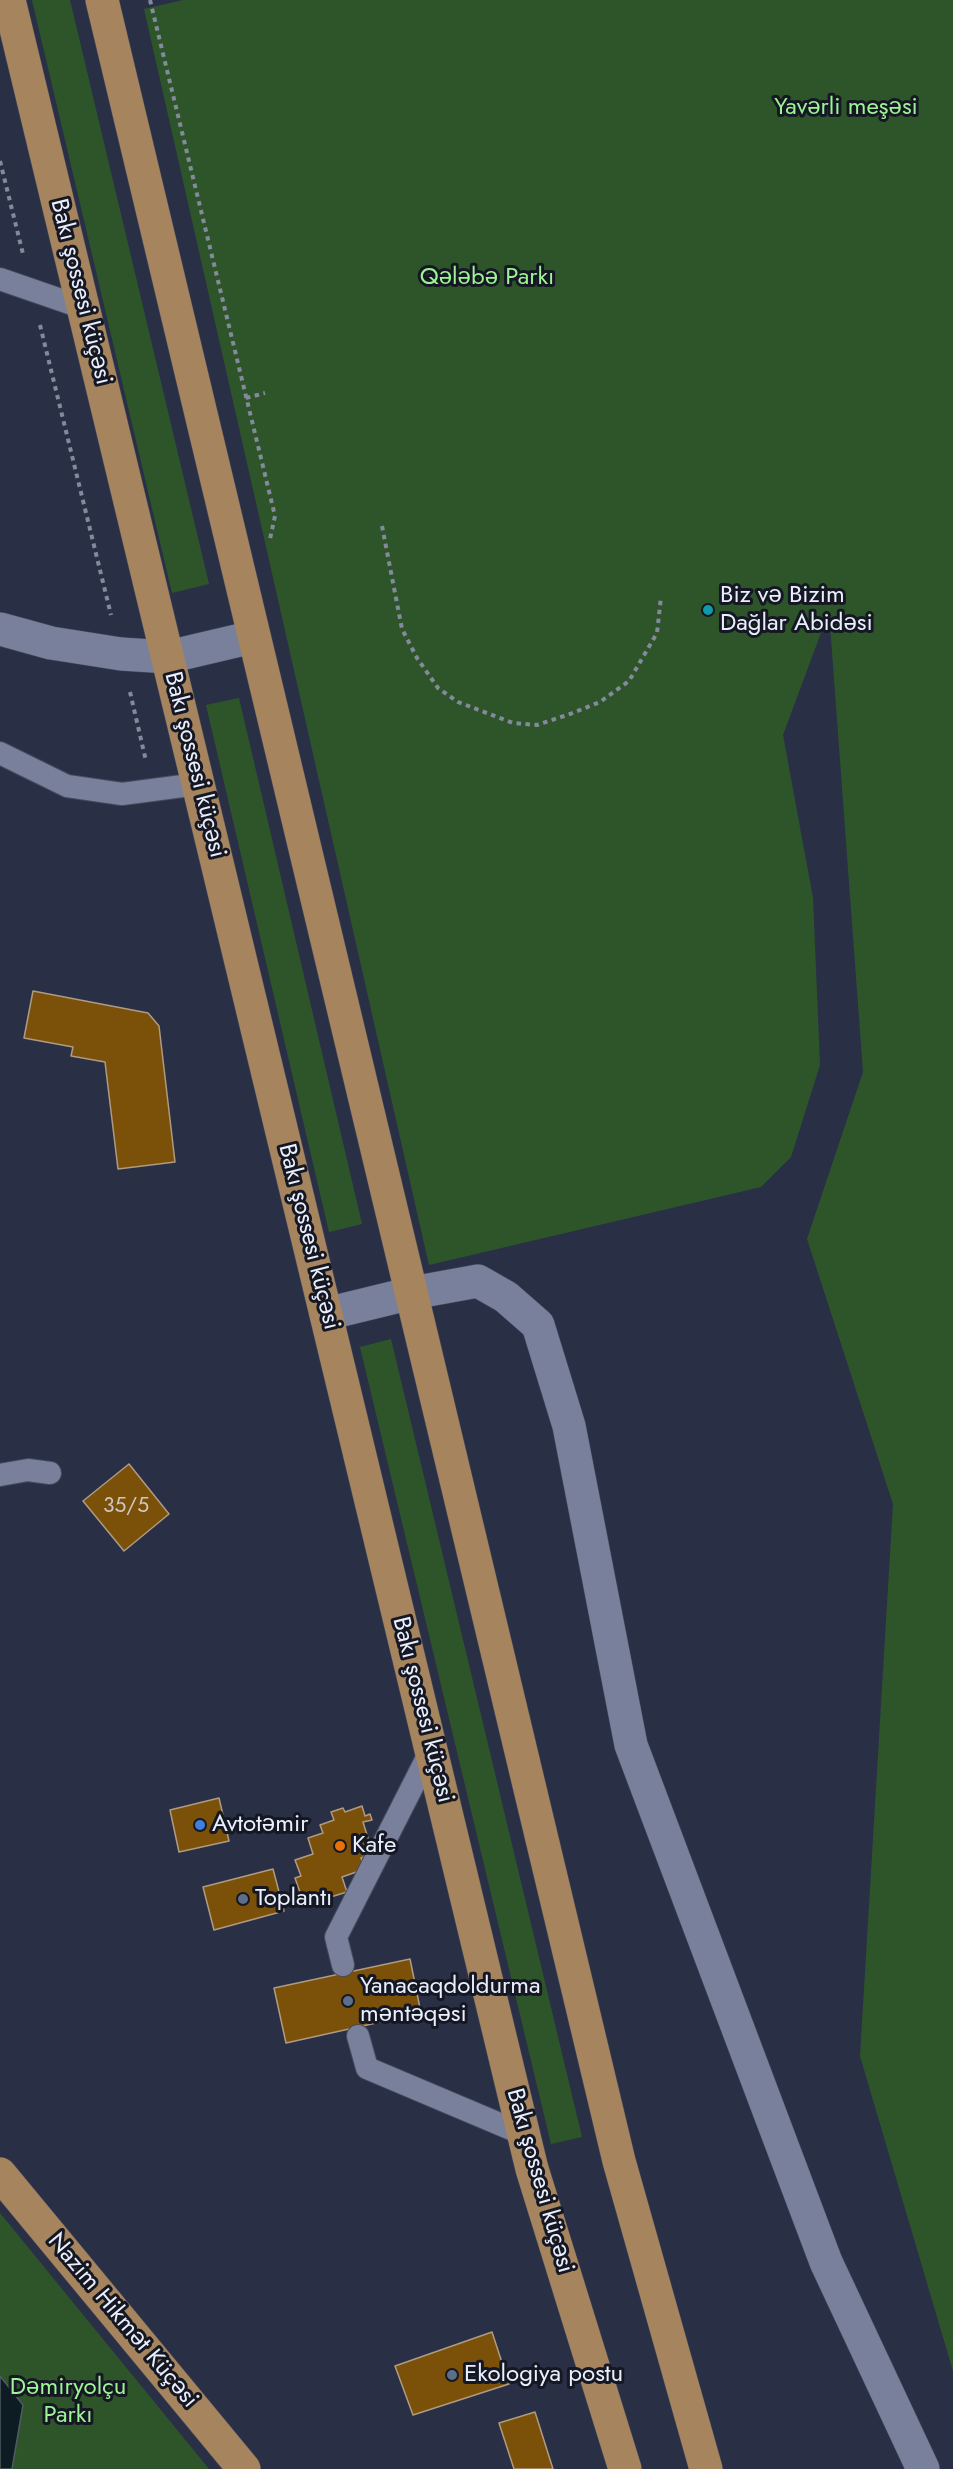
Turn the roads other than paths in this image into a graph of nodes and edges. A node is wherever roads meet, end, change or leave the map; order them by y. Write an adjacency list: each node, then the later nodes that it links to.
1 (9, 0): 4 (main road, Bakı şossesi küçəsi)
2 (102, 0): 6 (main road)
3 (0, 279): 4 (lane)
4 (84, 308): 7 (main road, Bakı şossesi küçəsi)
5 (0, 629): 7 (street)
6 (253, 637): 7 (street); 10 (main road)
7 (168, 657): 9 (main road, Bakı şossesi küçəsi)
8 (0, 753): 9 (lane)
9 (198, 784): 11 (main road, Bakı şossesi küçəsi)
10 (412, 1293): 11 (street); 21 (main road); 22 (street)
11 (326, 1314): 14 (main road, Bakı şossesi küçəsi)
12 (50, 1473): 13 (lane)
13 (0, 1475)
14 (431, 1749): 15 (lane); 17 (main road, Bakı şossesi küçəsi)
15 (343, 1965)
16 (358, 2036): 17 (lane)
17 (524, 2134): 20 (main road, Bakı şossesi küçəsi)
18 (0, 2174): 19 (main road, Nazim Hikmət Küçəsi)
19 (244, 2469)
20 (625, 2469)
21 (706, 2469)
22 (923, 2469)

